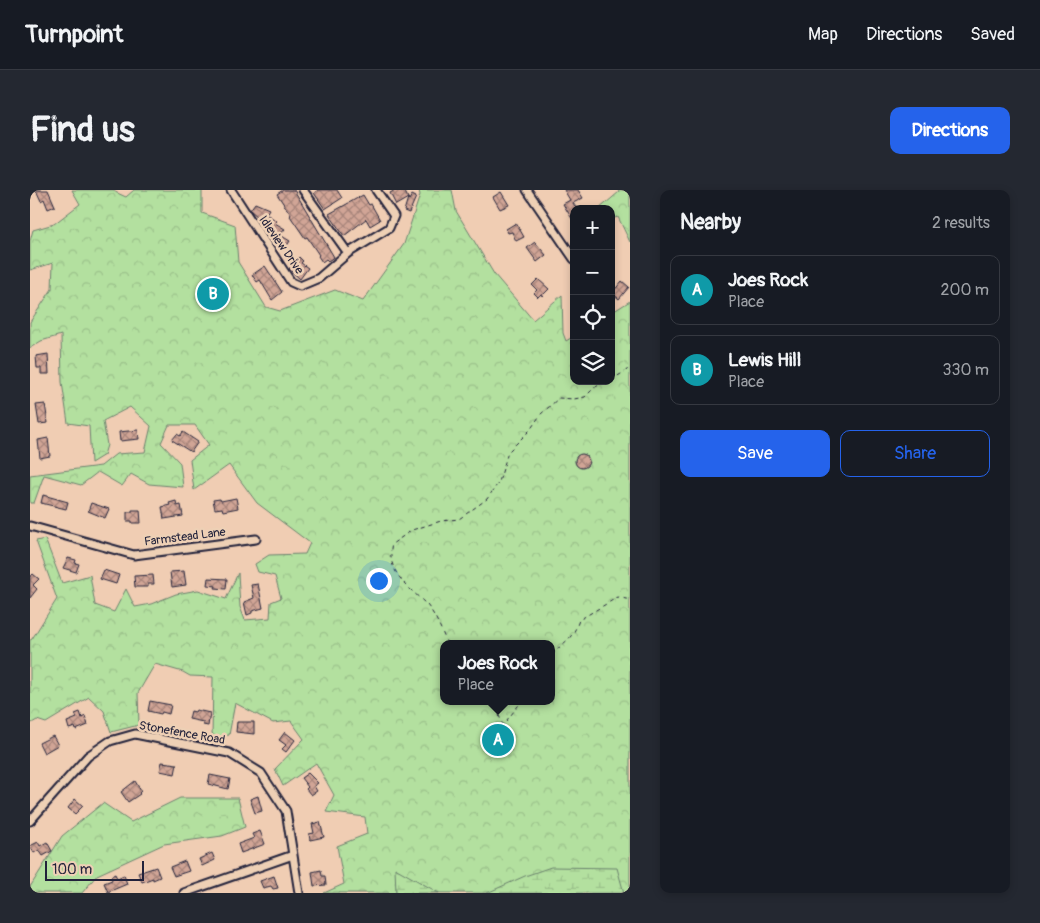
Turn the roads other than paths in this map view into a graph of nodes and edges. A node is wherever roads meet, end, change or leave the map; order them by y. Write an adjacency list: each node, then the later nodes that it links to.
1 (230, 190): 5 (street, Idleview Drive)
2 (303, 190): 5 (street)
3 (376, 190): 5 (street, Idleview Drive)
4 (528, 190): 6 (street)
5 (348, 253)
6 (570, 253)
7 (30, 526): 8 (street, Farmstead Lane)
8 (256, 539)
9 (30, 821): 10 (street, Stonefence Road)
10 (292, 855): 11 (street); 12 (street, Stonefence Road)
11 (184, 893)
12 (299, 893)

